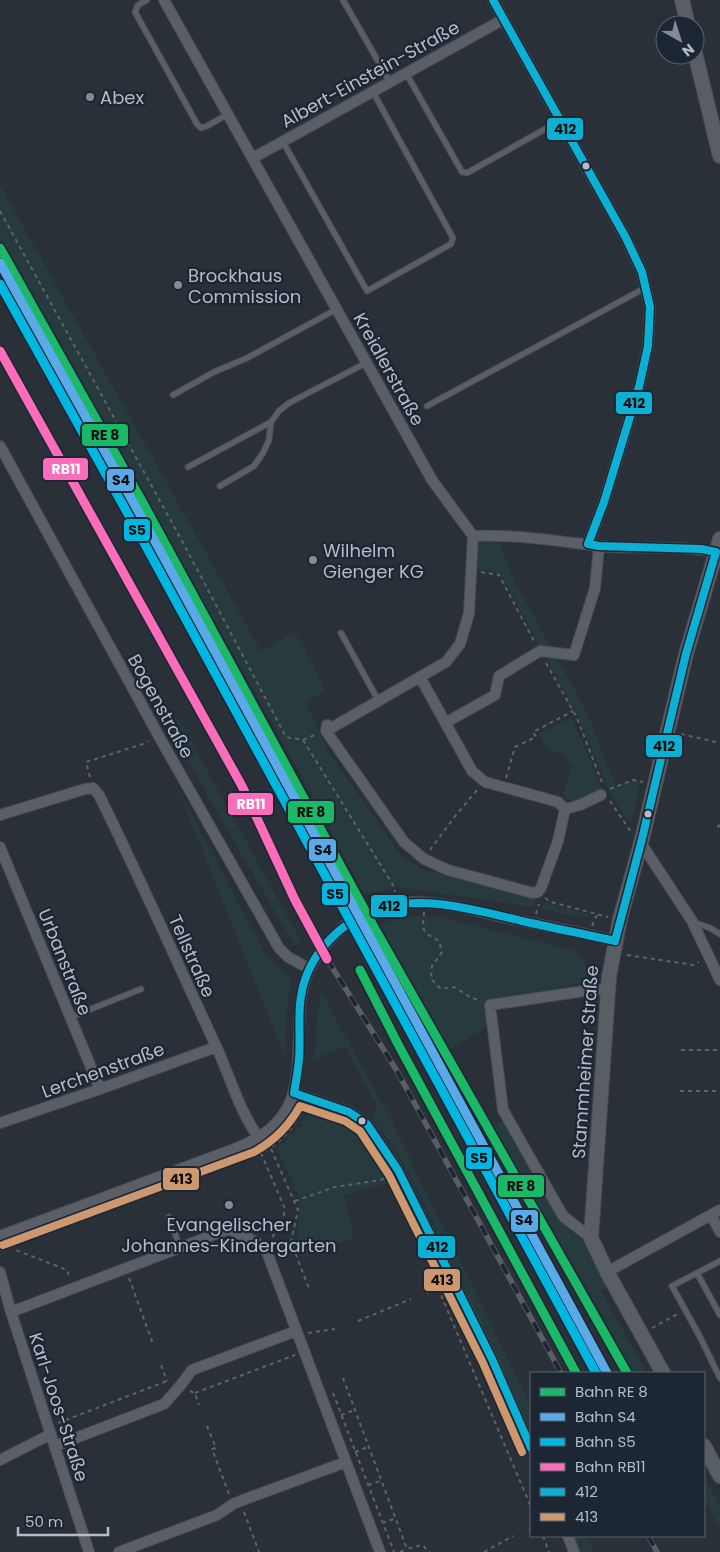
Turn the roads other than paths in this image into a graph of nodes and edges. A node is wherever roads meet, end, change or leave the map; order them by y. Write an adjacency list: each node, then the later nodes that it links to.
1 (147, 0): 12 (lane)
2 (164, 0): 12 (street, Kreidlerstraße)
3 (343, 0): 10 (lane)
4 (493, 0): 7 (street)
5 (682, 0): 6 (main road)
6 (686, 15)
7 (504, 19): 9 (street, Albert-Einstein-Straße); 13 (street)
8 (698, 65): 15 (main road)
9 (406, 73): 10 (street, Albert-Einstein-Straße); 13 (lane)
10 (390, 82): 11 (street, Albert-Einstein-Straße)
11 (373, 92): 14 (street, Albert-Einstein-Straße); 14 (lane)
12 (228, 114): 16 (street, Kreidlerstraße)
13 (561, 120): 17 (street)
14 (282, 142): 16 (street, Albert-Einstein-Straße)
15 (720, 156)
16 (253, 158): 18 (street, Kreidlerstraße)
17 (645, 288): 21 (lane); 27 (street)
18 (337, 309): 19 (street, Kreidlerstraße); 20 (lane)
19 (367, 362): 22 (lane); 26 (street, Kreidlerstraße)
20 (173, 395)
21 (427, 406)
22 (271, 422): 24 (lane); 25 (lane)
23 (0, 446): 41 (street, Bogenstraße)
24 (188, 466)
25 (220, 486)
26 (473, 536): 27 (street); 30 (street)
27 (593, 545): 28 (street); 32 (street)
28 (719, 548): 36 (main road, Stammheimer Straße)
29 (341, 633): 31 (lane)
30 (420, 677): 31 (street); 32 (street)
31 (379, 701): 34 (street)
32 (445, 723): 34 (street)
33 (603, 793): 34 (street)
34 (565, 809)
35 (0, 815): 46 (street, Tellstraße)
36 (641, 842): 38 (street); 40 (main road, Stammheimer Straße)
37 (0, 846): 45 (street, Urbanstraße)
38 (692, 921): 39 (lane); 42 (street)
39 (720, 934)
40 (614, 947): 41 (street); 44 (main road, Stammheimer Straße)
41 (311, 967): 48 (street)
42 (720, 980)
43 (141, 989): 45 (lane)
44 (608, 989): 55 (main road, Stammheimer Straße); 55 (street)
45 (70, 1017): 47 (street, Urbanstraße)
46 (216, 1046): 47 (street, Lerchenstraße); 50 (street, Tellstraße)
47 (100, 1089): 49 (street, Lerchenstraße)
48 (294, 1093): 50 (street); 68 (street)
49 (0, 1123)
50 (259, 1138): 54 (street)
51 (715, 1213): 53 (street); 59 (street)
52 (169, 1217): 56 (lane)
53 (720, 1232)
54 (0, 1236)
55 (591, 1238): 59 (main road, Stammheimer Straße)
56 (180, 1247): 61 (street); 63 (street)
57 (720, 1261): 60 (lane)
58 (0, 1272): 61 (street, Karl-Joos-Straße)
59 (607, 1272): 64 (main road, Stammheimer Straße)
60 (697, 1273): 62 (lane); 65 (lane)
61 (11, 1312): 66 (street, Karl-Joos-Straße)
62 (720, 1315)
63 (296, 1331): 67 (street); 70 (street)
64 (662, 1372)
65 (720, 1378)
66 (50, 1430): 67 (street, Karl-Joos-Straße); 71 (street)
67 (55, 1446): 74 (street, Karl-Joos-Straße)
68 (530, 1446)
69 (705, 1448): 72 (main road)
70 (345, 1459): 75 (street); 76 (street)
71 (0, 1460)
72 (719, 1473)
73 (568, 1537): 77 (street)
74 (89, 1552)
75 (119, 1552)
76 (380, 1552)
77 (574, 1552)

